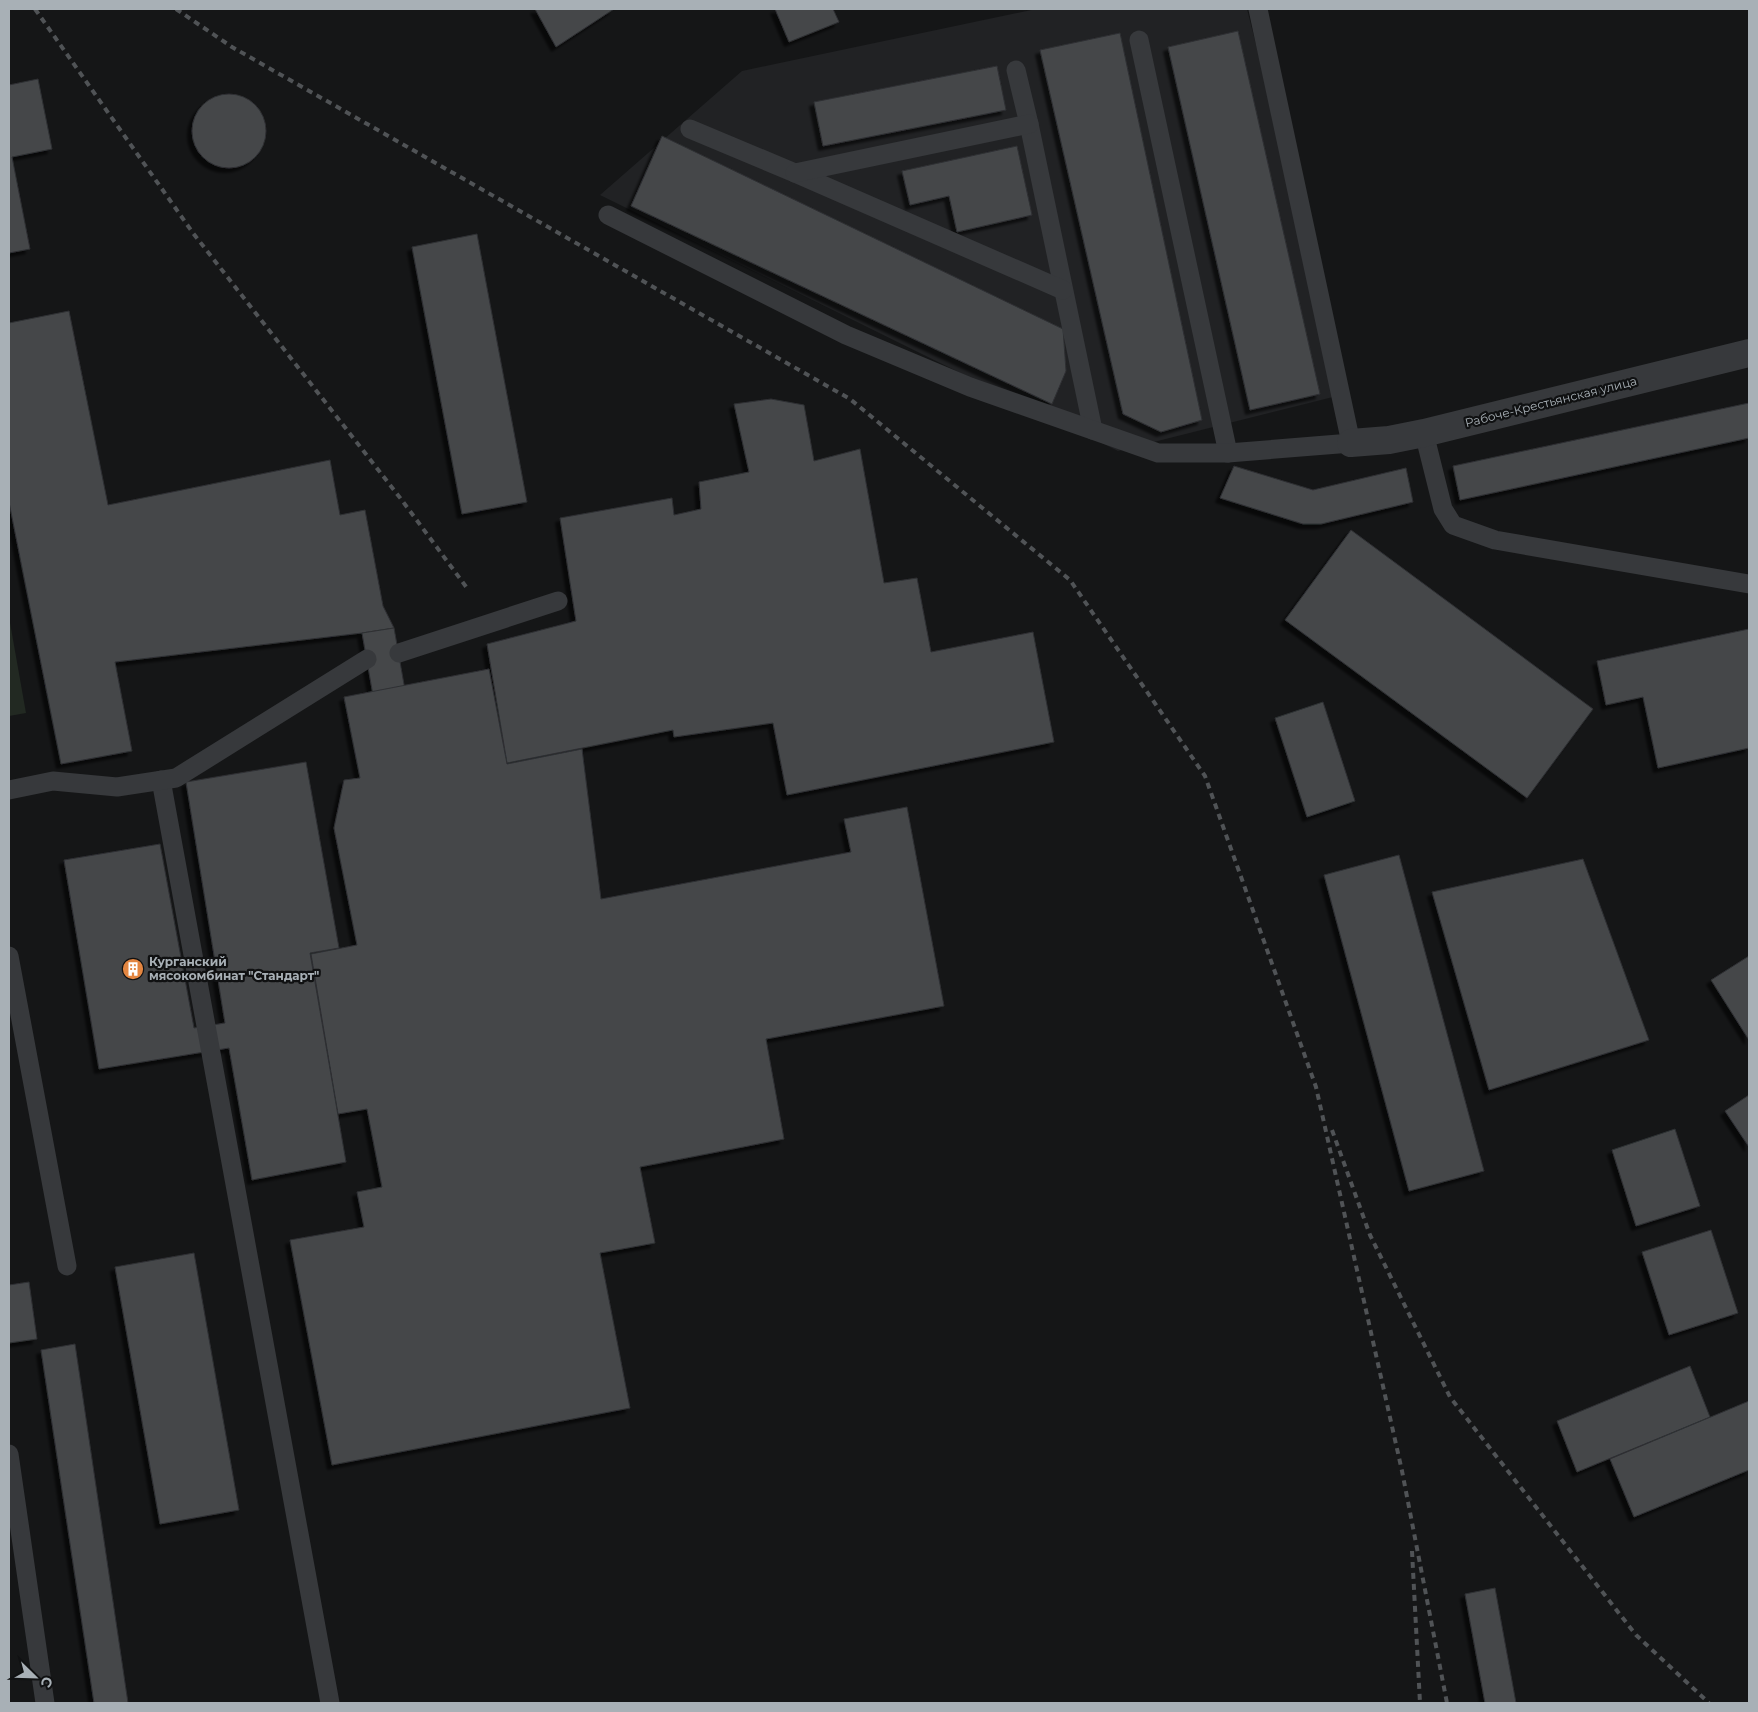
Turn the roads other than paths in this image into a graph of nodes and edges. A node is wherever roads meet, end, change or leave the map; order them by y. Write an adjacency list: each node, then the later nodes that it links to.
1 (1258, 9): 12 (lane)
2 (1138, 40): 13 (lane)
3 (1016, 70): 4 (lane)
4 (1029, 124): 6 (lane); 8 (lane)
5 (690, 130): 6 (lane)
6 (795, 173): 8 (lane)
7 (608, 215): 10 (lane)
8 (1063, 290): 10 (lane)
9 (1749, 353): 11 (street, Рабоче-Крестьянская улица)
10 (1093, 430): 13 (lane)
11 (1424, 433): 12 (street, Рабоче-Крестьянская улица); 14 (lane)
12 (1352, 443): 13 (lane)
13 (1228, 453)
14 (1749, 584)
15 (558, 601): 16 (lane)
16 (399, 653)
17 (367, 658): 18 (lane)
18 (161, 780): 19 (lane); 24 (lane)
19 (9, 790)
20 (9, 956): 21 (lane)
21 (66, 1266)
22 (9, 1454): 23 (lane)
23 (46, 1703)
24 (330, 1703)

